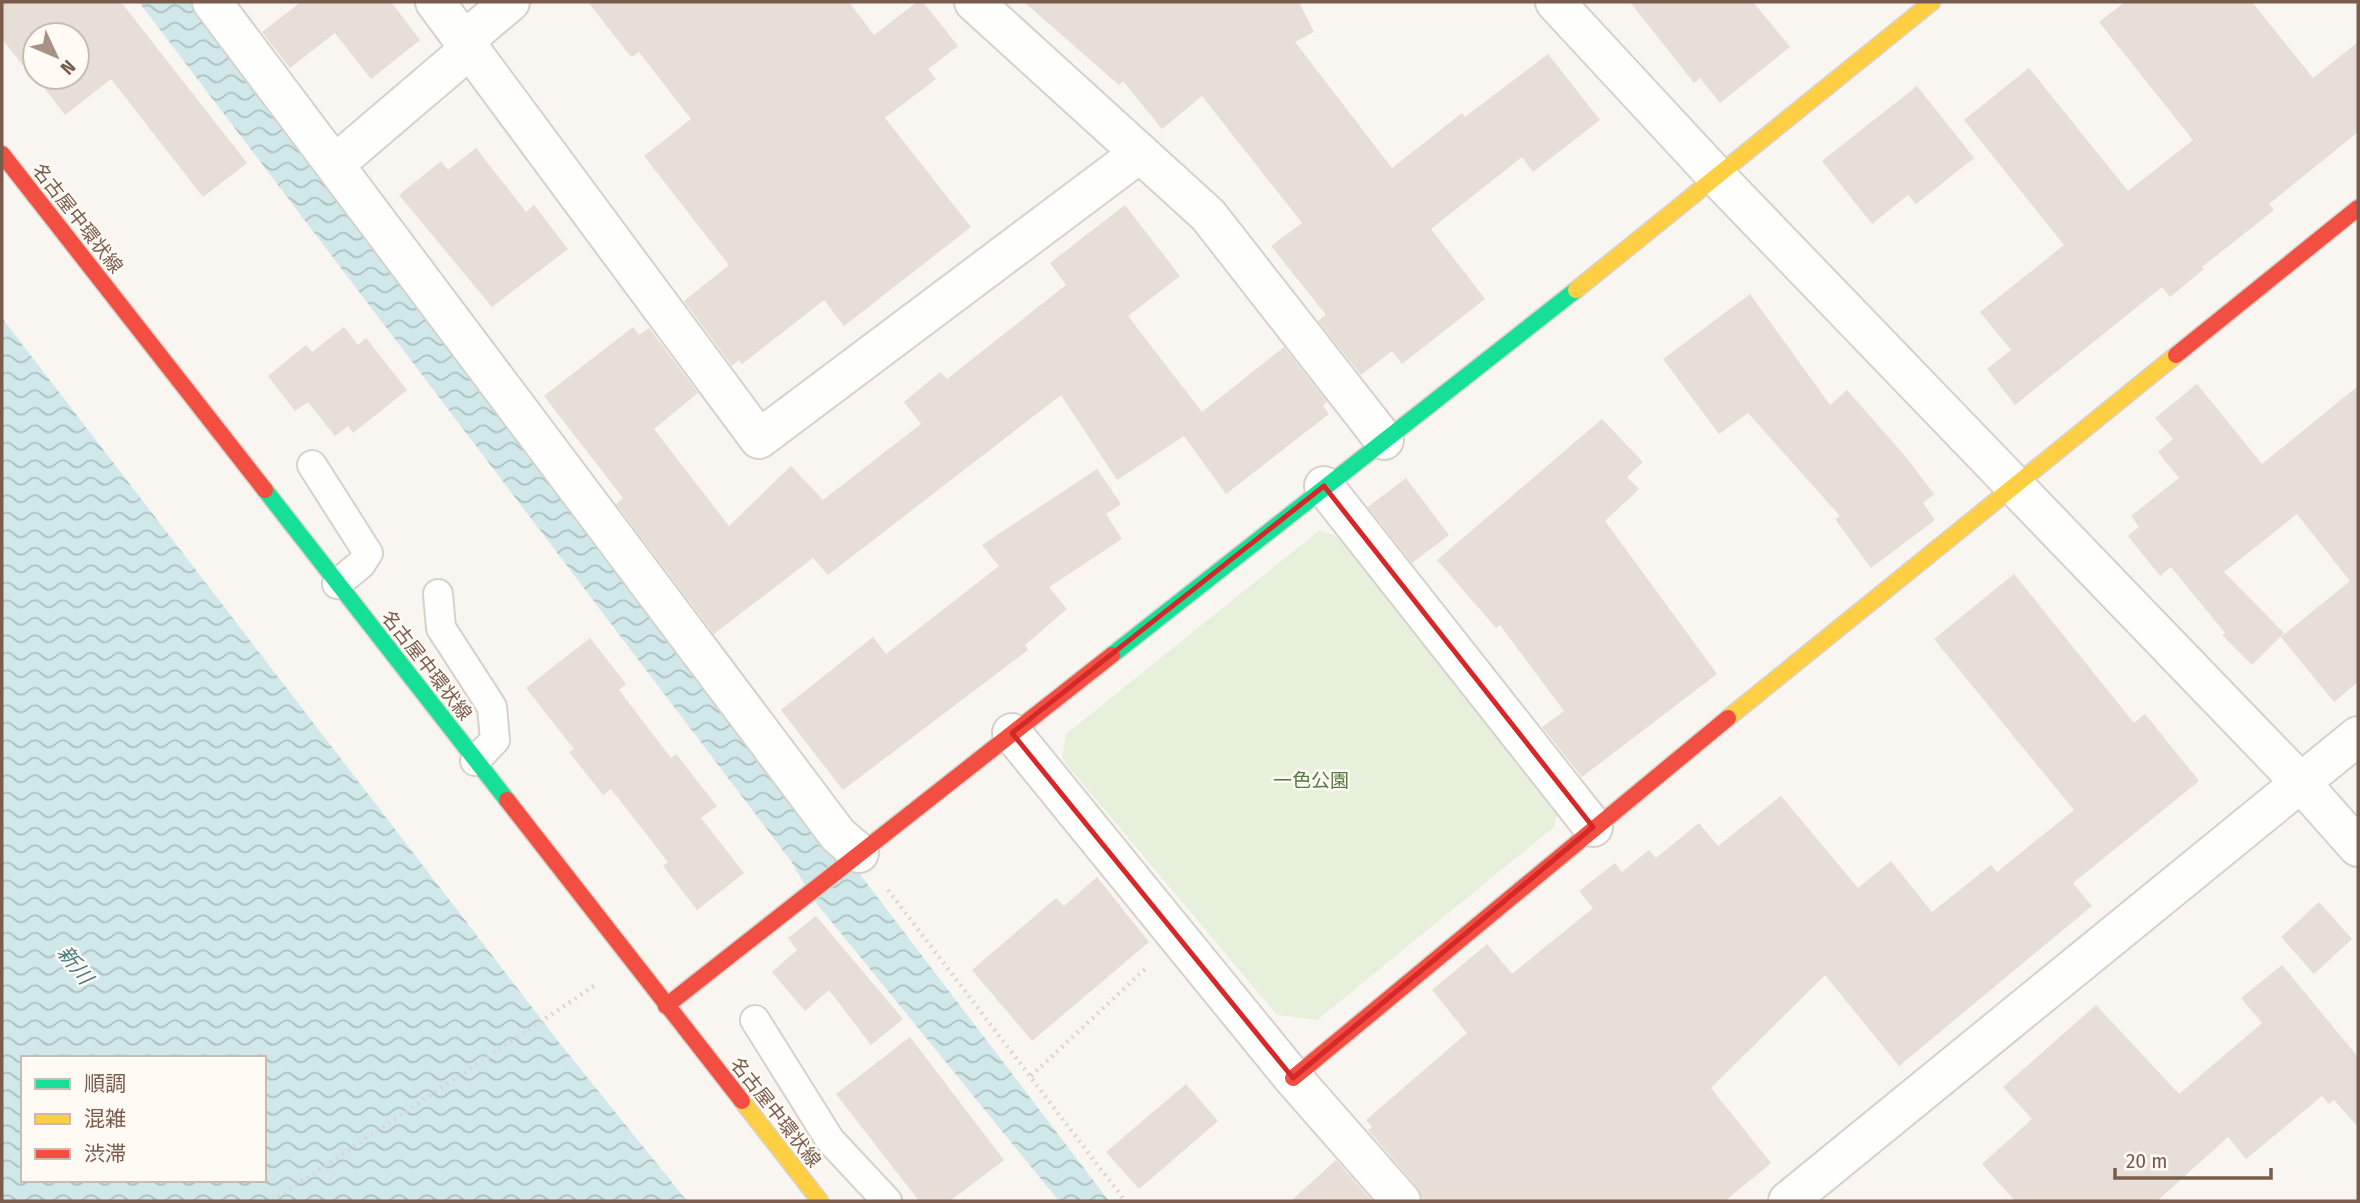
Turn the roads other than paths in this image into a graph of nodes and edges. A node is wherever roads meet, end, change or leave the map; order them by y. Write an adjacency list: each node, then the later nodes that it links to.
1 (212, 2): 10 (street)
2 (435, 2): 7 (street)
3 (510, 2): 7 (street)
4 (974, 2): 8 (street)
5 (1555, 2): 11 (street)
6 (1932, 2): 11 (street)
7 (468, 44): 8 (street); 10 (street)
8 (1140, 153): 13 (street)
9 (2, 154): 17 (street, 名古屋中環状線)
10 (335, 164): 25 (street)
11 (1718, 178): 13 (street); 16 (street)
12 (2358, 208): 16 (street)
13 (1384, 440): 15 (street)
14 (312, 465): 17 (lane)
15 (1324, 486): 19 (street); 23 (street)
16 (2015, 488): 22 (street); 23 (street)
17 (337, 584): 21 (street, 名古屋中環状線)
18 (439, 594): 21 (lane)
19 (1012, 733): 25 (street); 28 (street)
20 (2358, 736): 22 (street)
21 (475, 761): 26 (street, 名古屋中環状線)
22 (2300, 782): 24 (street); 34 (street)
23 (1593, 827): 28 (street)
24 (2358, 847)
25 (859, 853): 26 (street)
26 (666, 1006): 30 (street, 名古屋中環状線)
27 (755, 1020): 29 (lane)
28 (1293, 1078): 33 (street)
29 (830, 1140): 30 (lane); 32 (lane)
30 (794, 1168): 31 (street, 名古屋中環状線)
31 (820, 1201)
32 (887, 1201)
33 (1401, 1201)
34 (1788, 1201)

